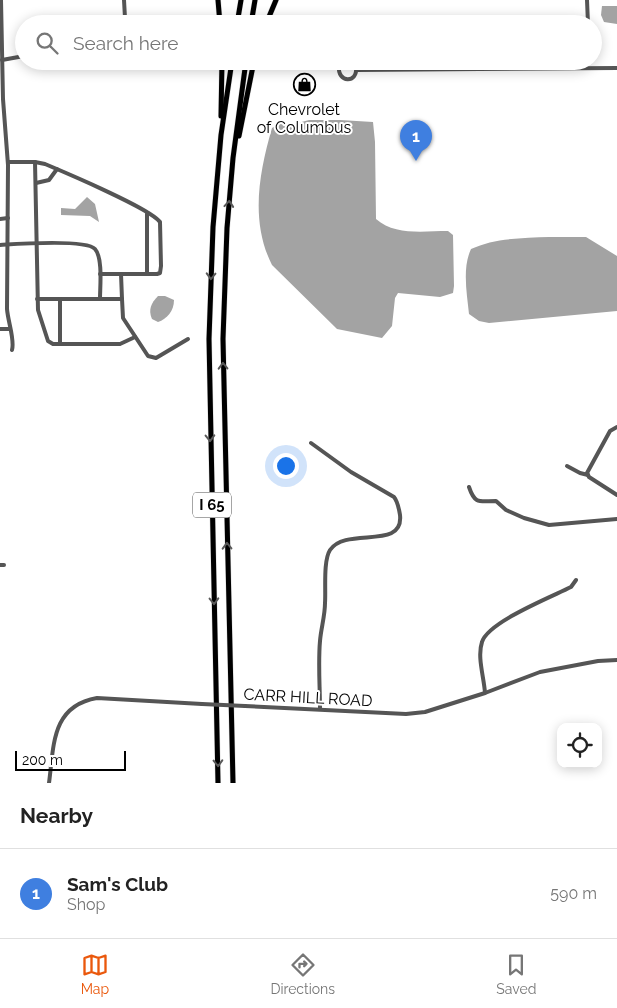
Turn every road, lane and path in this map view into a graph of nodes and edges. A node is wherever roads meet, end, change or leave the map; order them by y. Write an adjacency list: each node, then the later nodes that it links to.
1 (2, 0): 14 (street)
2 (124, 0): 8 (street)
3 (218, 0): 9 (highway)
4 (240, 0): 10 (highway)
5 (254, 0): 11 (highway)
6 (276, 0): 12 (highway)
7 (588, 0): 13 (street)
8 (125, 15)
9 (219, 15)
10 (238, 15)
11 (252, 15)
12 (270, 15)
13 (588, 15)
14 (1, 48): 16 (street)
15 (15, 58): 16 (street)
16 (2, 60): 27 (street)
17 (602, 68): 18 (street)
18 (617, 68)
19 (222, 70): 25 (highway)
20 (231, 70): 25 (highway, I 65)
21 (245, 70): 26 (highway, I 65)
22 (252, 70): 26 (highway)
23 (338, 70): 24 (street)
24 (357, 70)
25 (221, 135): 62 (highway, I 65, one-way to 62)
26 (233, 158): 63 (highway, I 65, one-way to 26)
27 (8, 162): 28 (street); 33 (street)
28 (35, 162): 29 (street); 30 (street)
29 (56, 169): 30 (street); 31 (street)
30 (36, 183): 35 (street)
31 (147, 212): 39 (street); 39 (street)
32 (0, 218): 33 (street)
33 (8, 218): 34 (street)
34 (8, 244): 35 (street); 36 (street); 45 (street)
35 (36, 244): 37 (street); 40 (street)
36 (0, 245)
37 (100, 274): 38 (street); 42 (street)
38 (121, 274): 39 (street); 43 (street)
39 (147, 274)
40 (37, 299): 41 (street); 48 (street)
41 (60, 299): 42 (street); 48 (street)
42 (100, 299): 43 (street)
43 (122, 299): 46 (street)
44 (0, 329): 45 (street)
45 (9, 329): 49 (street)
46 (134, 336): 47 (street); 48 (street)
47 (188, 339)
48 (60, 344)
49 (12, 350)
50 (617, 427): 53 (street)
51 (310, 443): 60 (street)
52 (567, 466): 53 (street)
53 (588, 475): 55 (street)
54 (469, 487): 56 (street)
55 (617, 495)
56 (617, 519)
57 (576, 580): 59 (street)
58 (617, 660): 59 (street, CARR HILL ROAD)
59 (485, 693): 60 (street, CARR HILL ROAD)
60 (320, 709): 61 (street, CARR HILL ROAD, bridge)
61 (49, 783)
62 (218, 783)
63 (233, 783)

